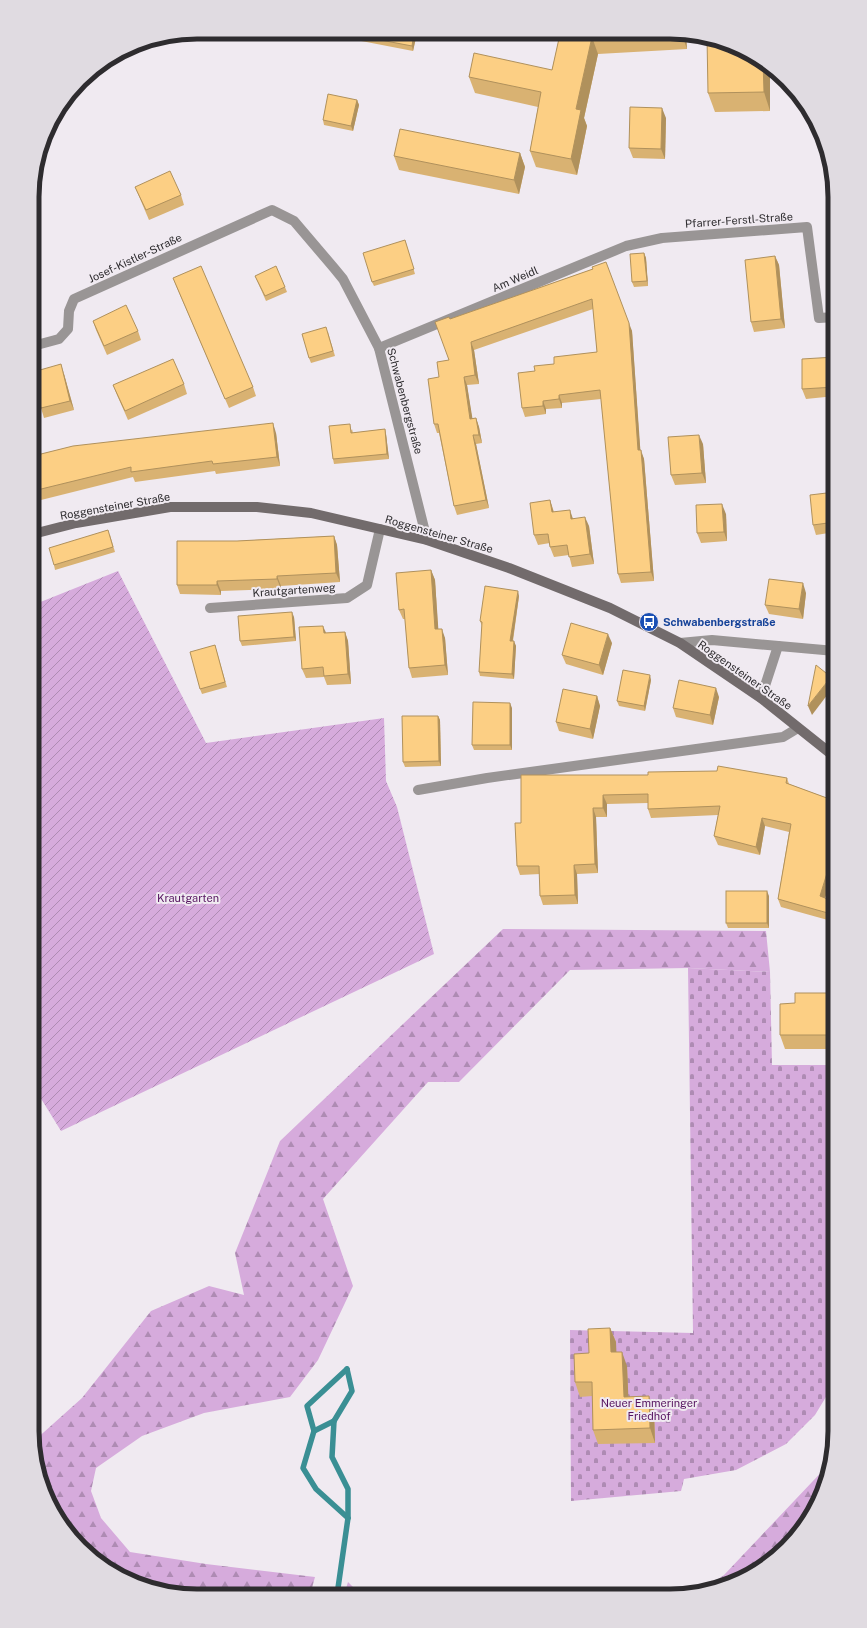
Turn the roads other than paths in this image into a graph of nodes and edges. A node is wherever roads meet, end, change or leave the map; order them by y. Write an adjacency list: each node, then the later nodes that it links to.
1 (272, 210): 4 (street, Josef-Kistler-Straße); 5 (street, Schwabenbergstraße)
2 (662, 238): 3 (street, Pfarrer-Ferstl-Straße); 5 (street, Am Weidl)
3 (828, 317)
4 (39, 345)
5 (379, 348): 8 (street, Schwabenbergstraße)
6 (380, 529): 7 (street, Roggensteiner Straße); 8 (street, Roggensteiner Straße); 9 (street, Krautgartenweg)
7 (39, 532)
8 (427, 540): 10 (street, Roggensteiner Straße)
9 (210, 608)
10 (680, 643): 11 (street); 13 (street, Roggensteiner Straße)
11 (778, 646): 12 (street); 13 (street)
12 (828, 650)
13 (761, 698): 14 (street, Roggensteiner Straße)
14 (798, 728): 15 (street, Roggensteiner Straße); 16 (street)
15 (828, 752)
16 (418, 790)

